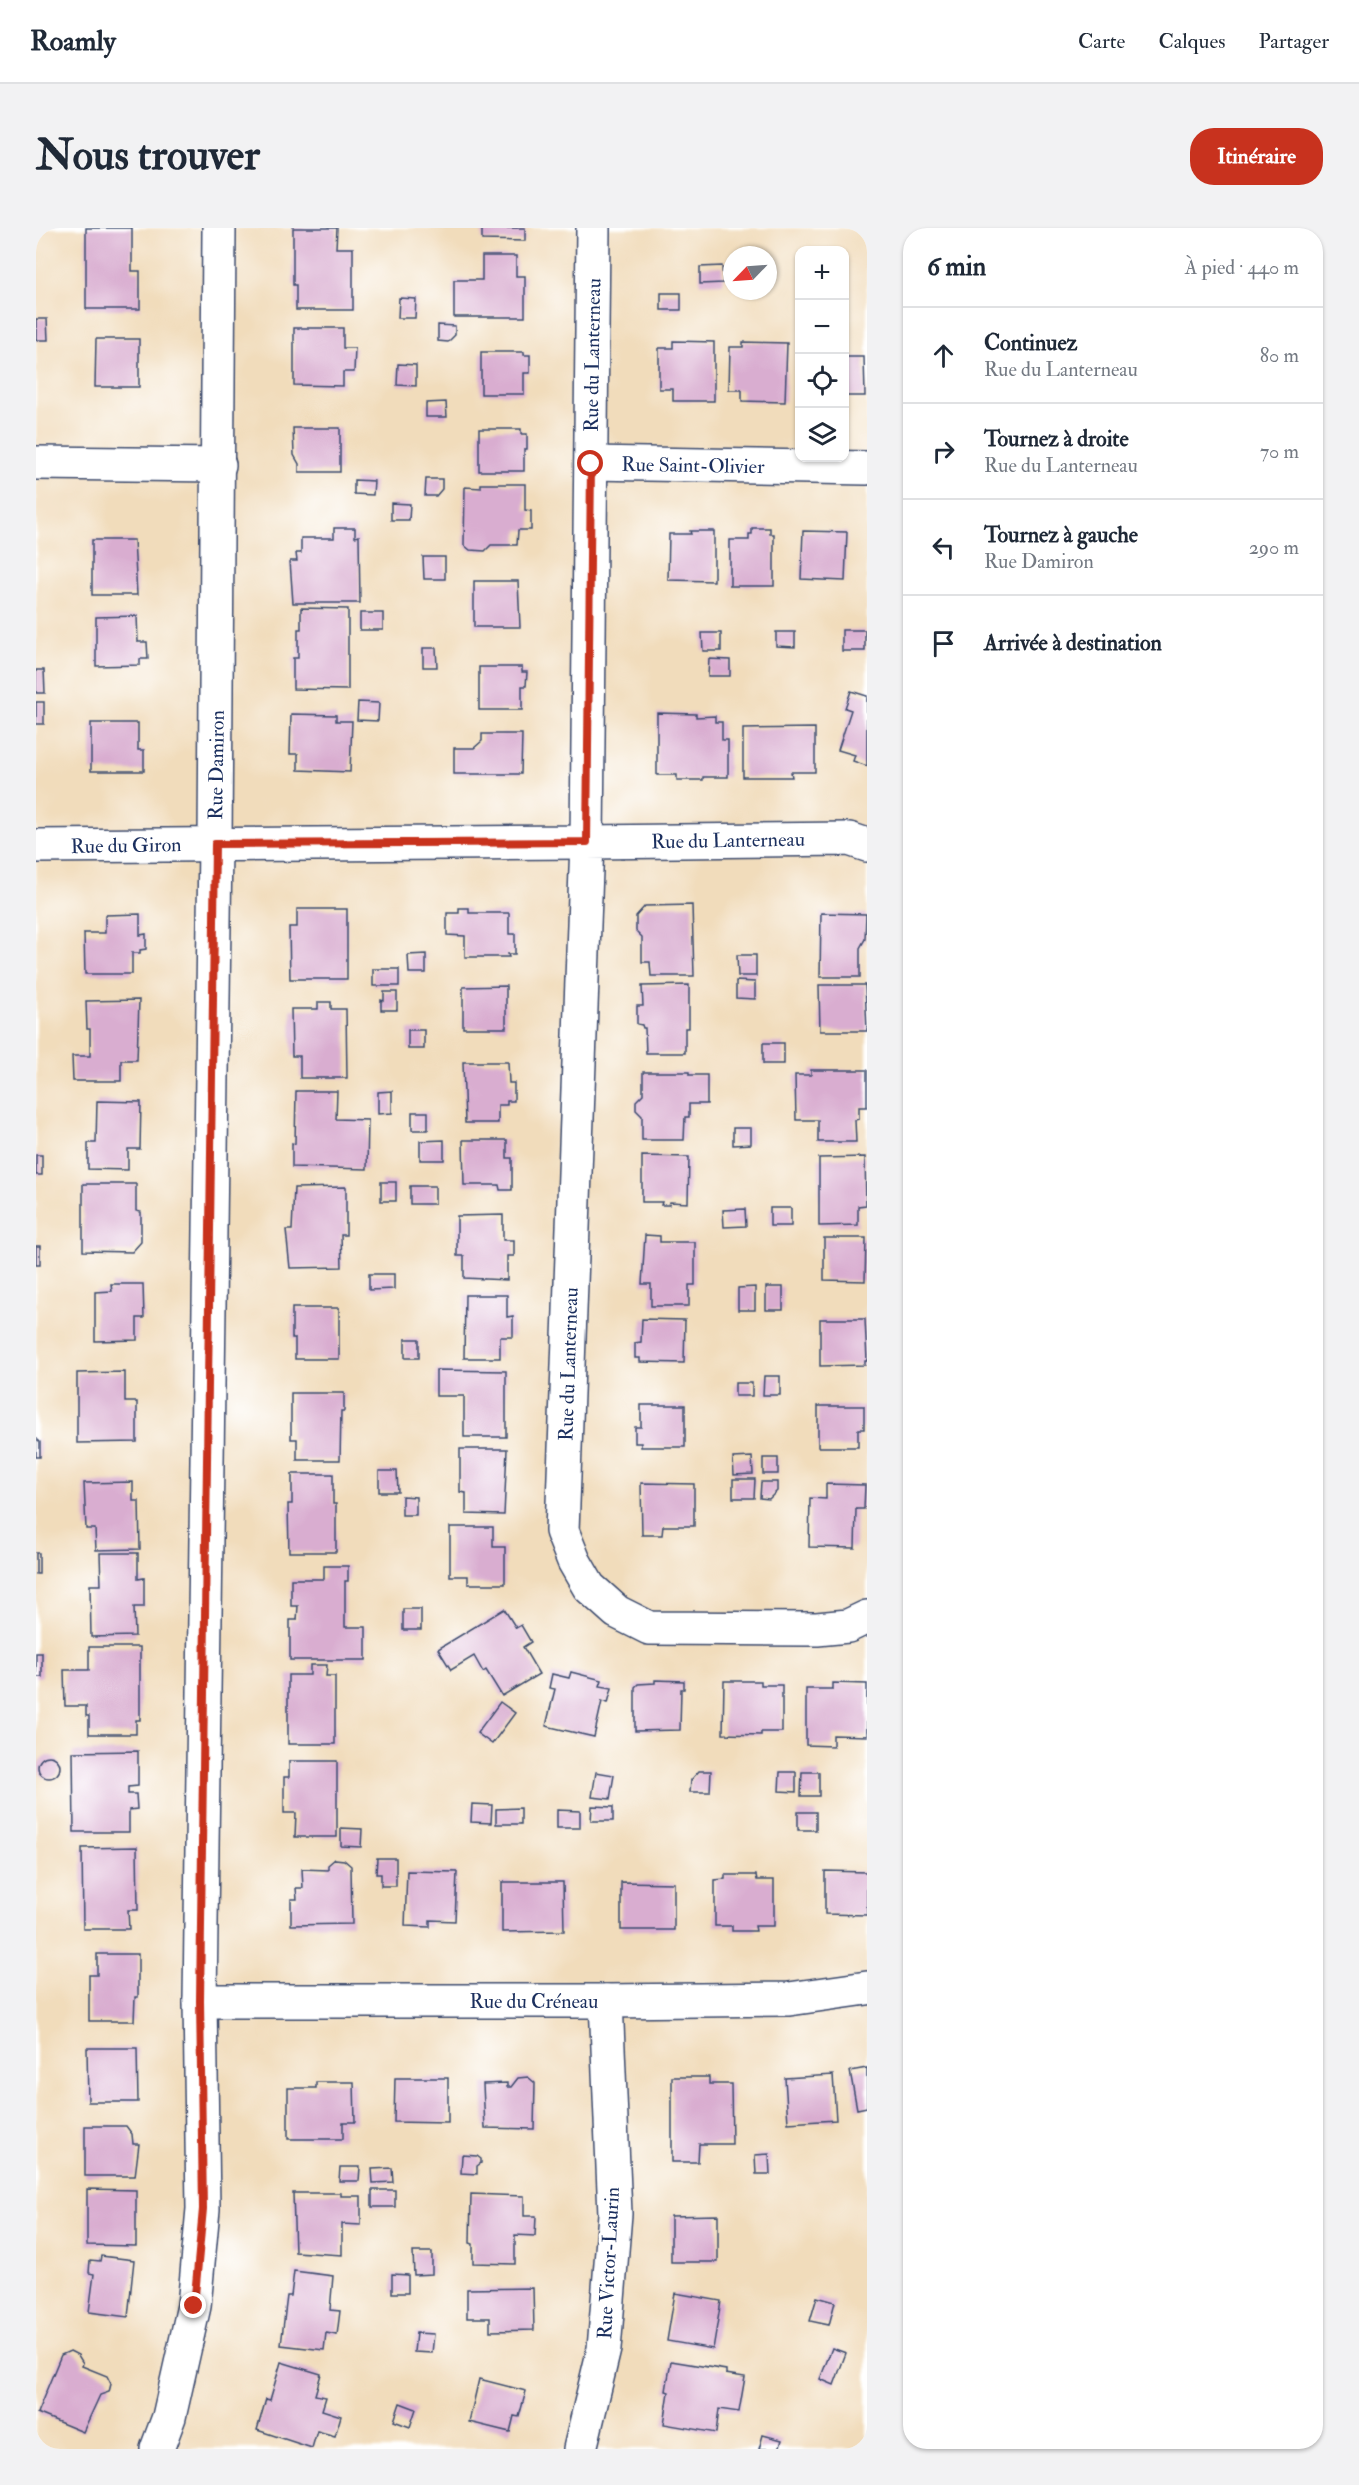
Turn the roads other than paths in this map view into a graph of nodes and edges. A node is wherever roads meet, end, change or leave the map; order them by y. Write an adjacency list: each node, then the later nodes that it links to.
1 (219, 228): 5 (street, Rue Damiron)
2 (593, 228): 4 (street, Rue du Lanterneau)
3 (36, 463): 5 (street)
4 (591, 464): 6 (street, Rue Saint-Olivier); 7 (street, Rue du Lanterneau)
5 (219, 465): 8 (street, Rue Damiron)
6 (867, 468)
7 (587, 842): 8 (street, Rue du Lanterneau); 9 (street, Rue du Lanterneau); 11 (street, Rue du Lanterneau)
8 (215, 844): 10 (street, Rue du Giron); 13 (street, Rue Damiron)
9 (867, 845)
10 (36, 846)
11 (867, 1617)
12 (867, 1988): 14 (street, Rue du Créneau)
13 (200, 2001): 14 (street, Rue du Créneau); 15 (street, Rue Damiron)
14 (606, 2001): 16 (street, Rue Victor-Laurin)
15 (158, 2449)
16 (580, 2449)

